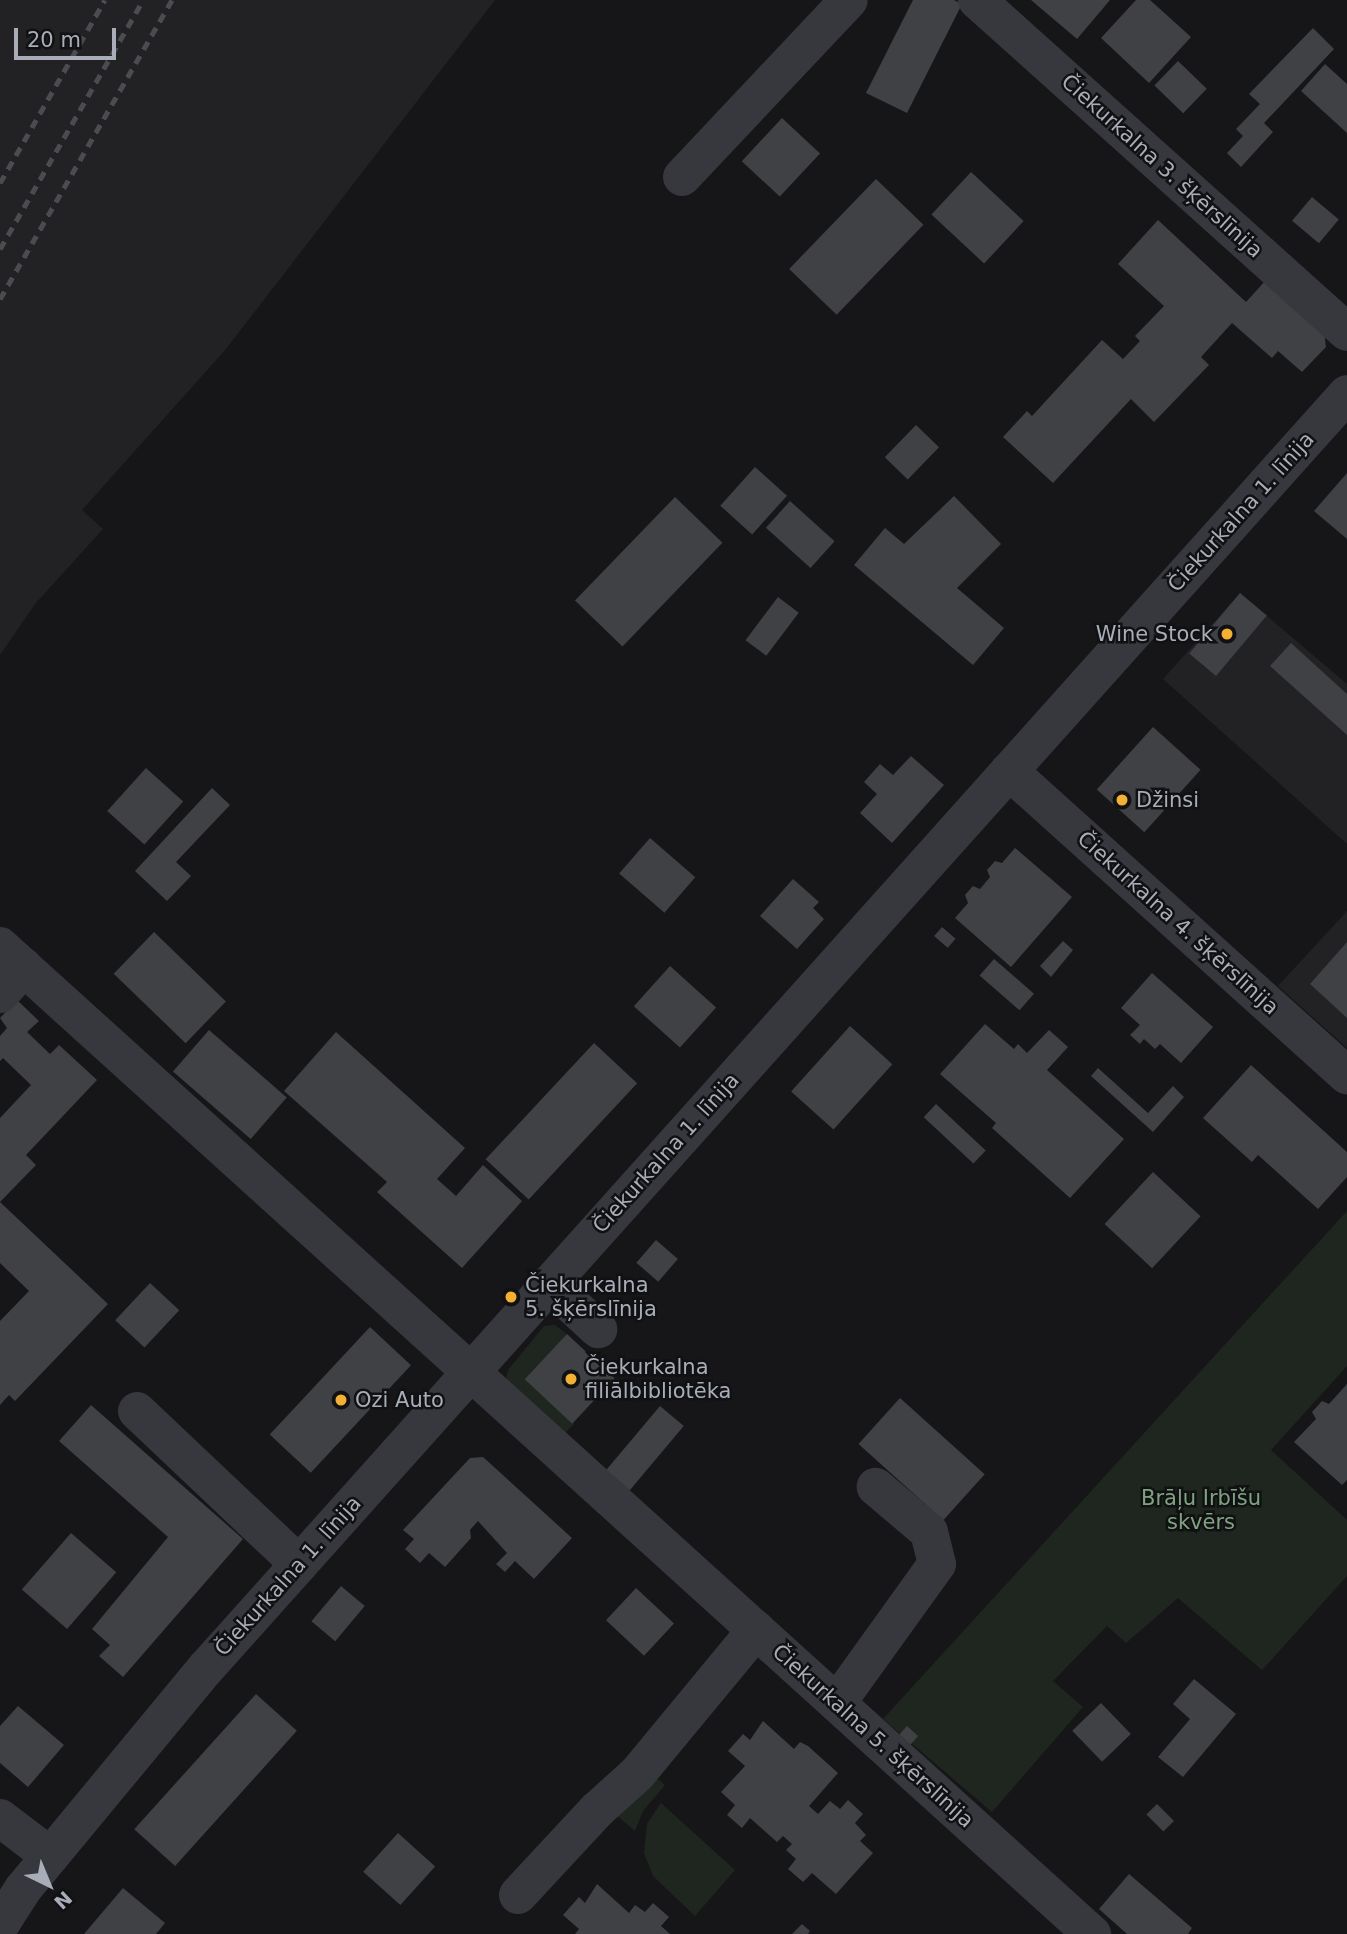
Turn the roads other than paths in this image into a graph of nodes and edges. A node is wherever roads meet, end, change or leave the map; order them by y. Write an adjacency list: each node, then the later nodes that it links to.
1 (849, 0): 3 (street)
2 (977, 0): 4 (street, Čiekurkalna 3. šķērslīnija)
3 (682, 177)
4 (1347, 331)
5 (1347, 394): 6 (street, Čiekurkalna 1. līnija)
6 (1009, 771): 8 (street, Čiekurkalna 4. šķērslīnija); 9 (street, Čiekurkalna 1. līnija)
7 (8, 969): 11 (street, Čiekurkalna 5. šķērslīnija)
8 (1347, 1075)
9 (549, 1284): 10 (street); 11 (street, Čiekurkalna 1. līnija)
10 (598, 1329)
11 (470, 1372): 14 (street, Čiekurkalna 1. līnija); 15 (street, Čiekurkalna 5. šķērslīnija)
12 (138, 1411): 14 (street)
13 (876, 1487): 16 (street)
14 (299, 1564): 18 (street, Čiekurkalna 1. līnija)
15 (756, 1630): 16 (street, Čiekurkalna 5. šķērslīnija); 19 (street)
16 (837, 1703): 21 (street, Čiekurkalna 5. šķērslīnija)
17 (0, 1818): 18 (street)
18 (50, 1856): 20 (street, Čiekurkalna 1. līnija)
19 (518, 1895)
20 (0, 1925)
21 (1092, 1934)

